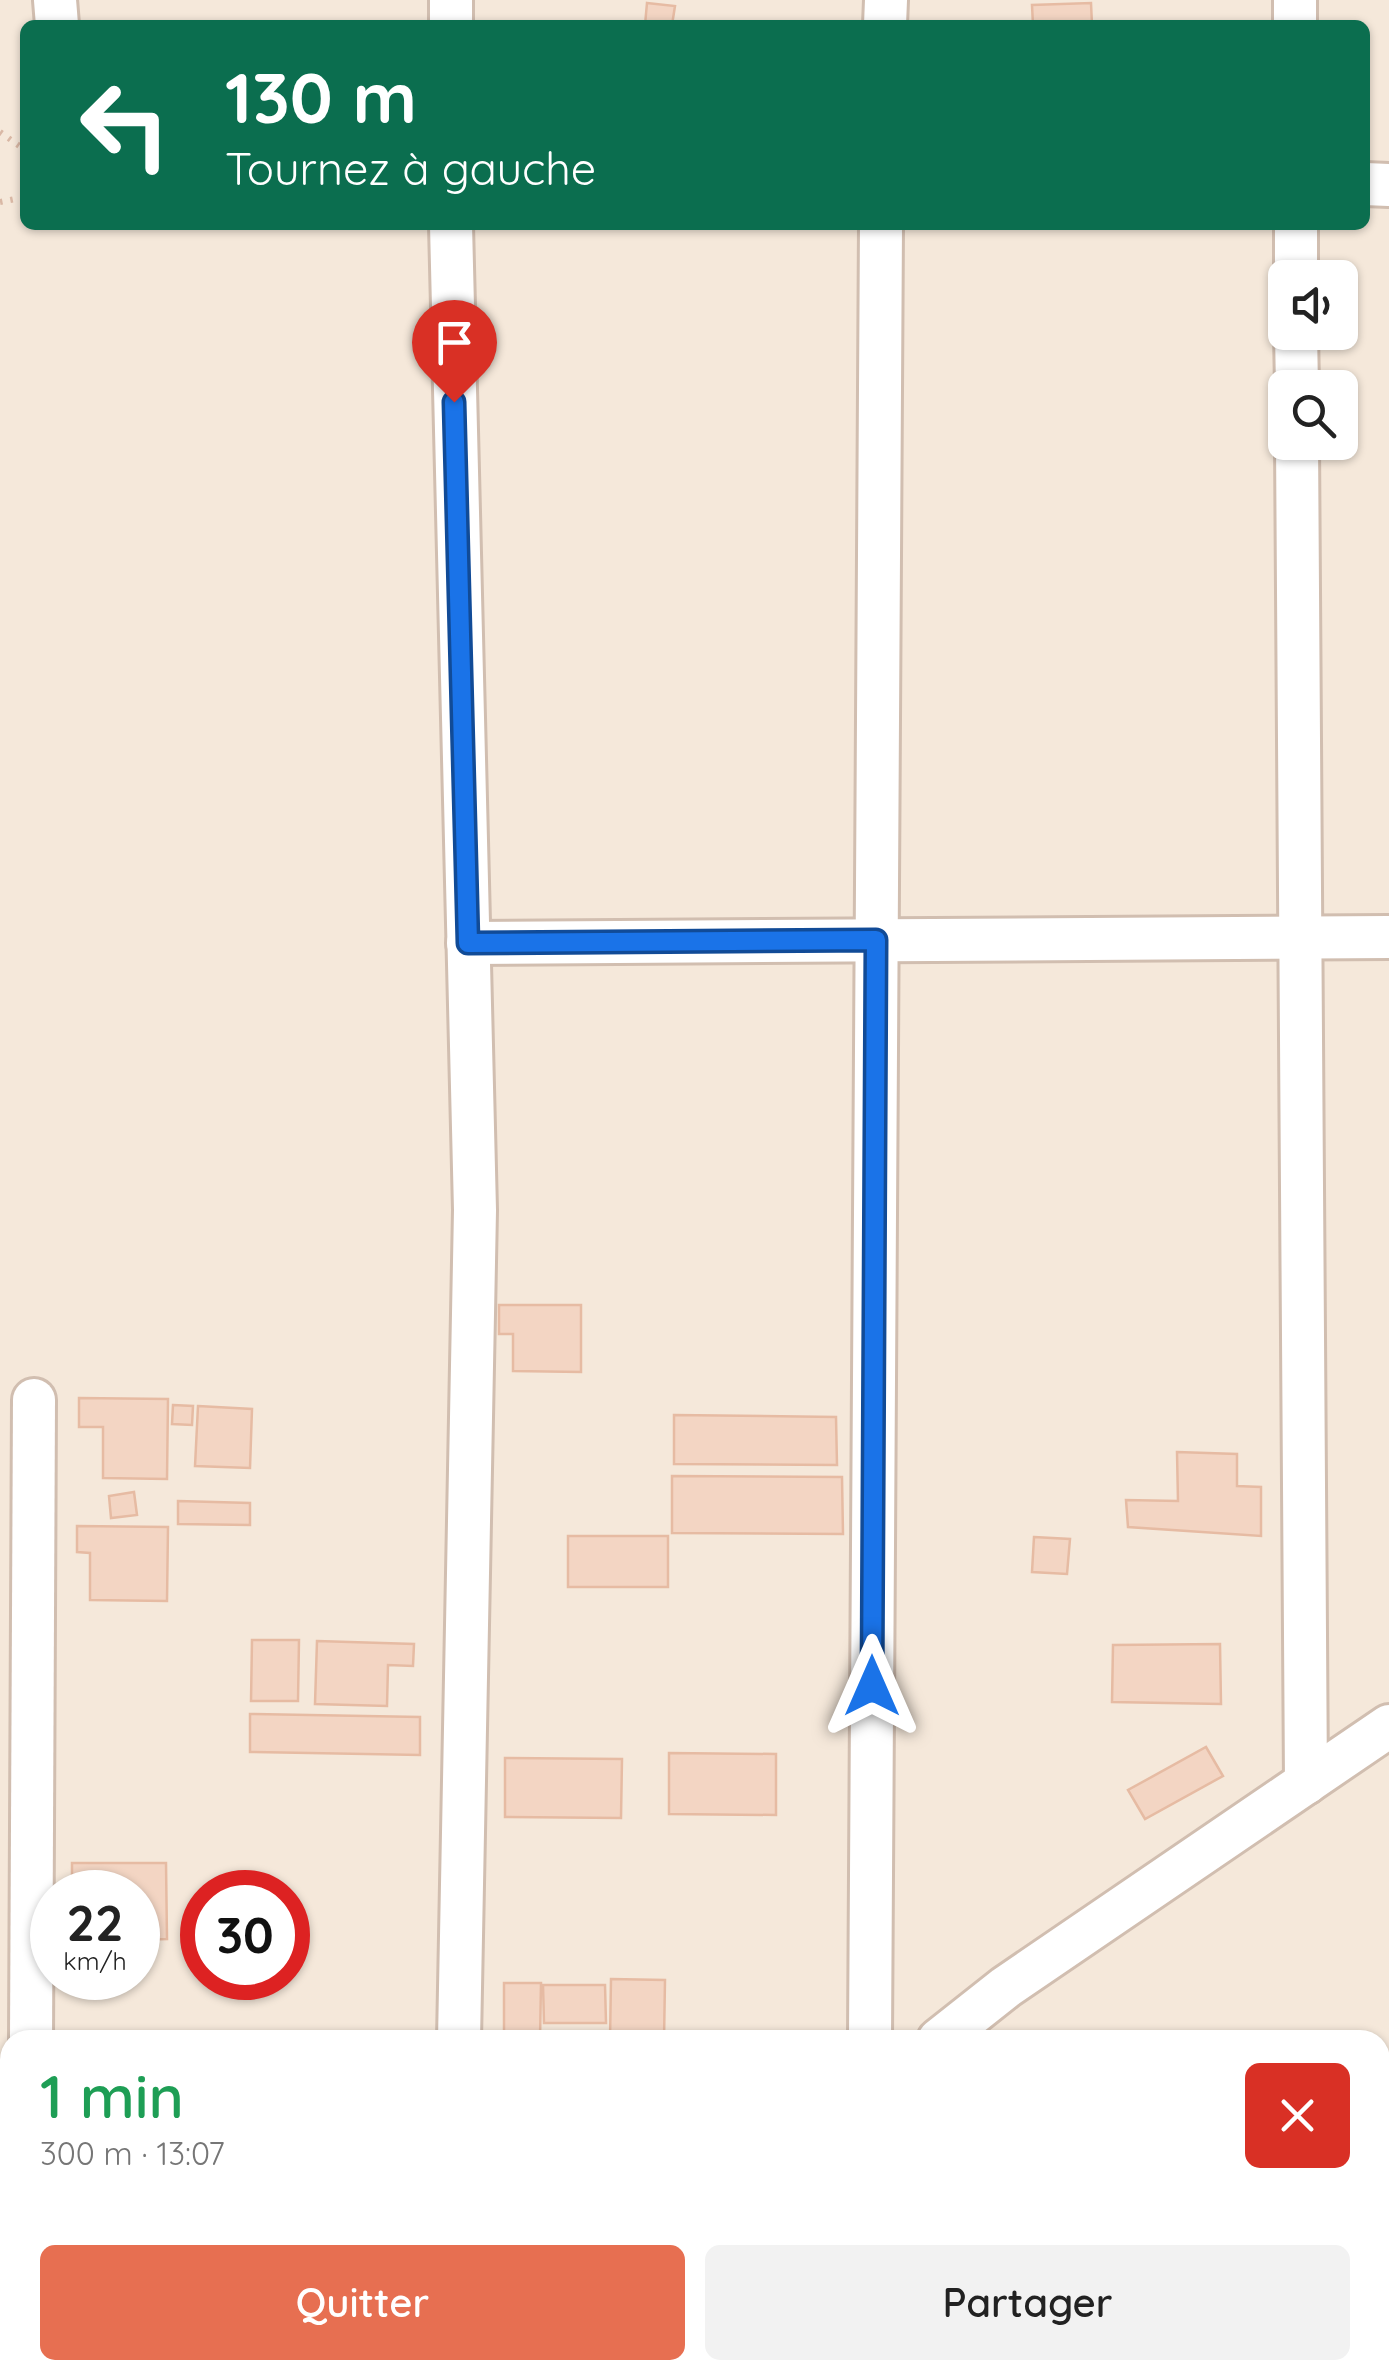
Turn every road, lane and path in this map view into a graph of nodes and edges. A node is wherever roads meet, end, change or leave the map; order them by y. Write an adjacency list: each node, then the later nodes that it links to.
1 (451, 230): 9 (street)
2 (881, 230): 8 (street)
3 (1296, 230): 4 (street)
4 (1296, 260)
5 (1297, 460): 7 (street)
6 (1389, 937): 7 (street)
7 (1300, 938): 8 (street); 12 (street)
8 (876, 940): 9 (street); 15 (street)
9 (468, 943): 14 (street)
10 (34, 1400): 13 (street)
11 (1389, 1726): 12 (street)
12 (1306, 1783): 16 (street)
13 (31, 2030)
14 (459, 2030)
15 (870, 2030)
16 (952, 2030)

